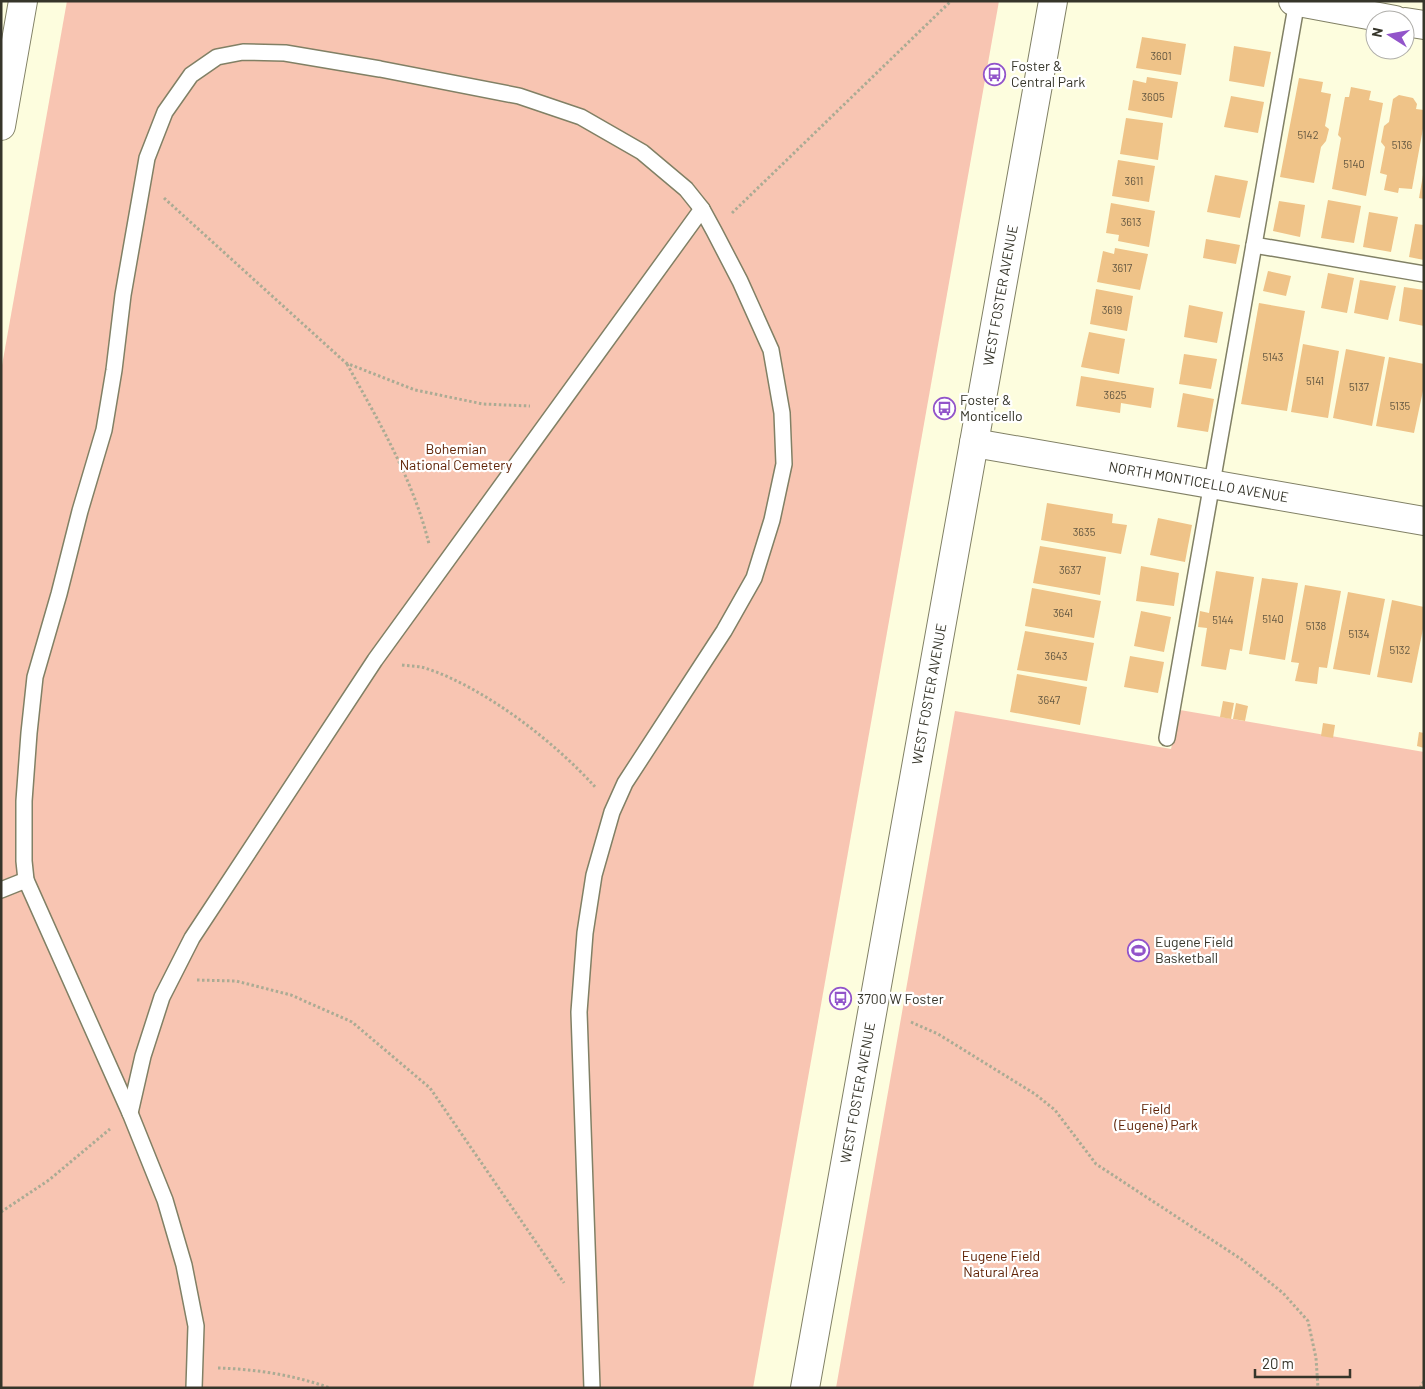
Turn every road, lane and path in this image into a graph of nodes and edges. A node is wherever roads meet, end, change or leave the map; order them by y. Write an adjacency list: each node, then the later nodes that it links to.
1 (23, 1): 6 (main road)
2 (951, 1): 9 (path)
3 (1053, 1): 14 (main road, WEST FOSTER AVENUE)
4 (1296, 1): 5 (main road); 10 (lane)
5 (1365, 14)
6 (1, 126)
7 (143, 180): 8 (lane); 12 (path); 21 (lane)
8 (702, 209): 9 (lane); 13 (lane)
9 (714, 231): 20 (lane)
10 (1254, 244): 11 (lane); 15 (lane)
11 (1424, 274)
12 (346, 363): 13 (path); 17 (path)
13 (559, 406): 17 (lane)
14 (974, 443): 15 (main road, NORTH MONTICELLO AVENUE); 33 (main road, WEST FOSTER AVENUE)
15 (1212, 484): 16 (main road, NORTH MONTICELLO AVENUE); 19 (lane)
16 (1424, 520)
17 (437, 574): 18 (lane)
18 (375, 660): 20 (path); 23 (lane)
19 (1167, 738)
20 (612, 812): 27 (lane)
21 (26, 880): 22 (lane); 25 (lane)
22 (4, 888)
23 (171, 979): 25 (lane); 27 (path)
24 (911, 1022): 34 (path)
25 (130, 1113): 26 (path); 28 (lane)
26 (1, 1212)
27 (589, 1320): 32 (lane)
28 (195, 1367): 30 (lane); 31 (path)
29 (1424, 1381): 35 (path)
30 (194, 1388)
31 (330, 1388)
32 (592, 1388)
33 (805, 1388)
34 (1318, 1388)
35 (1420, 1388)

